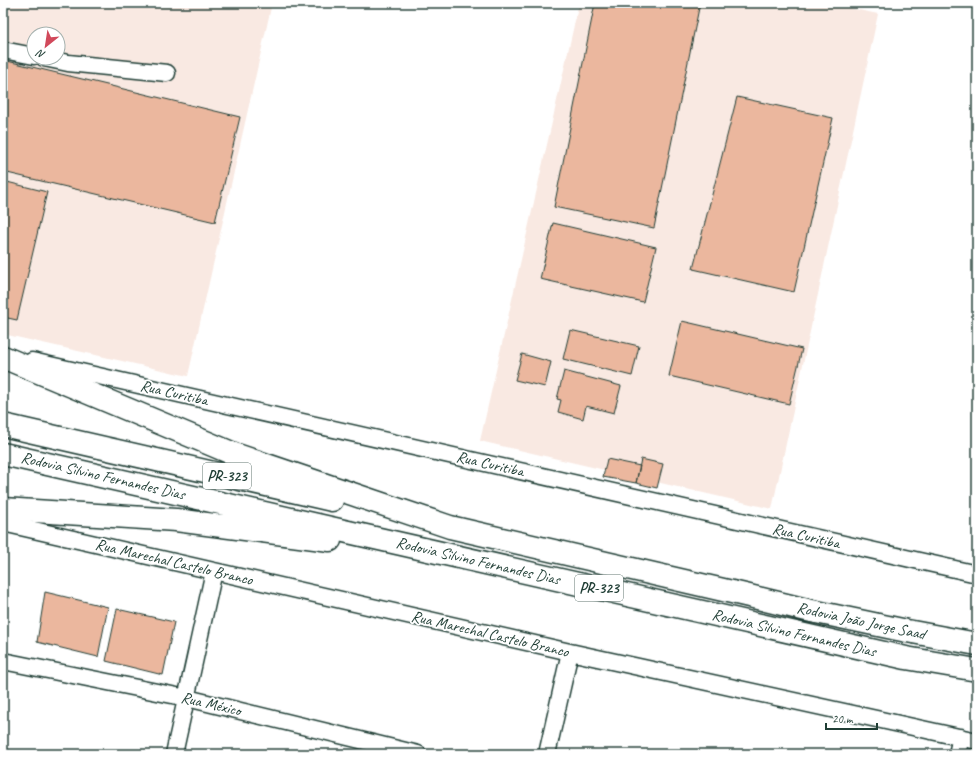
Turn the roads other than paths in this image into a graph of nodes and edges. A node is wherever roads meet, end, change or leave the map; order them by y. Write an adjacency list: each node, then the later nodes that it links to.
1 (3, 50): 2 (street)
2 (26, 54)
3 (66, 63): 4 (street)
4 (167, 73)
5 (3, 354): 14 (street, Rua Curitiba)
6 (3, 357): 11 (highway)
7 (3, 425): 11 (highway, Rodovia Silvino Fernandes Dias / PR-323)
8 (3, 454): 12 (highway, Rodovia Silvino Fernandes Dias / PR-323)
9 (3, 509): 12 (highway)
10 (3, 523): 13 (street, Rua Marechal Castelo Branco)
11 (450, 527): 15 (highway, Rodovia João Jorge Saad / PR-323)
12 (441, 552): 18 (highway, Rodovia Silvino Fernandes Dias / PR-323)
13 (214, 571): 16 (street, Rua Marechal Castelo Branco); 19 (street)
14 (977, 574)
15 (977, 644)
16 (570, 652): 20 (street, Rua Marechal Castelo Branco); 24 (street)
17 (3, 661): 19 (street, Rua México)
18 (977, 670)
19 (187, 698): 22 (street); 23 (street, Rua México)
20 (960, 737): 21 (street, Rua Marechal Castelo Branco); 25 (street)
21 (977, 741)
22 (174, 754)
23 (418, 754)
24 (547, 754)
25 (957, 754)

